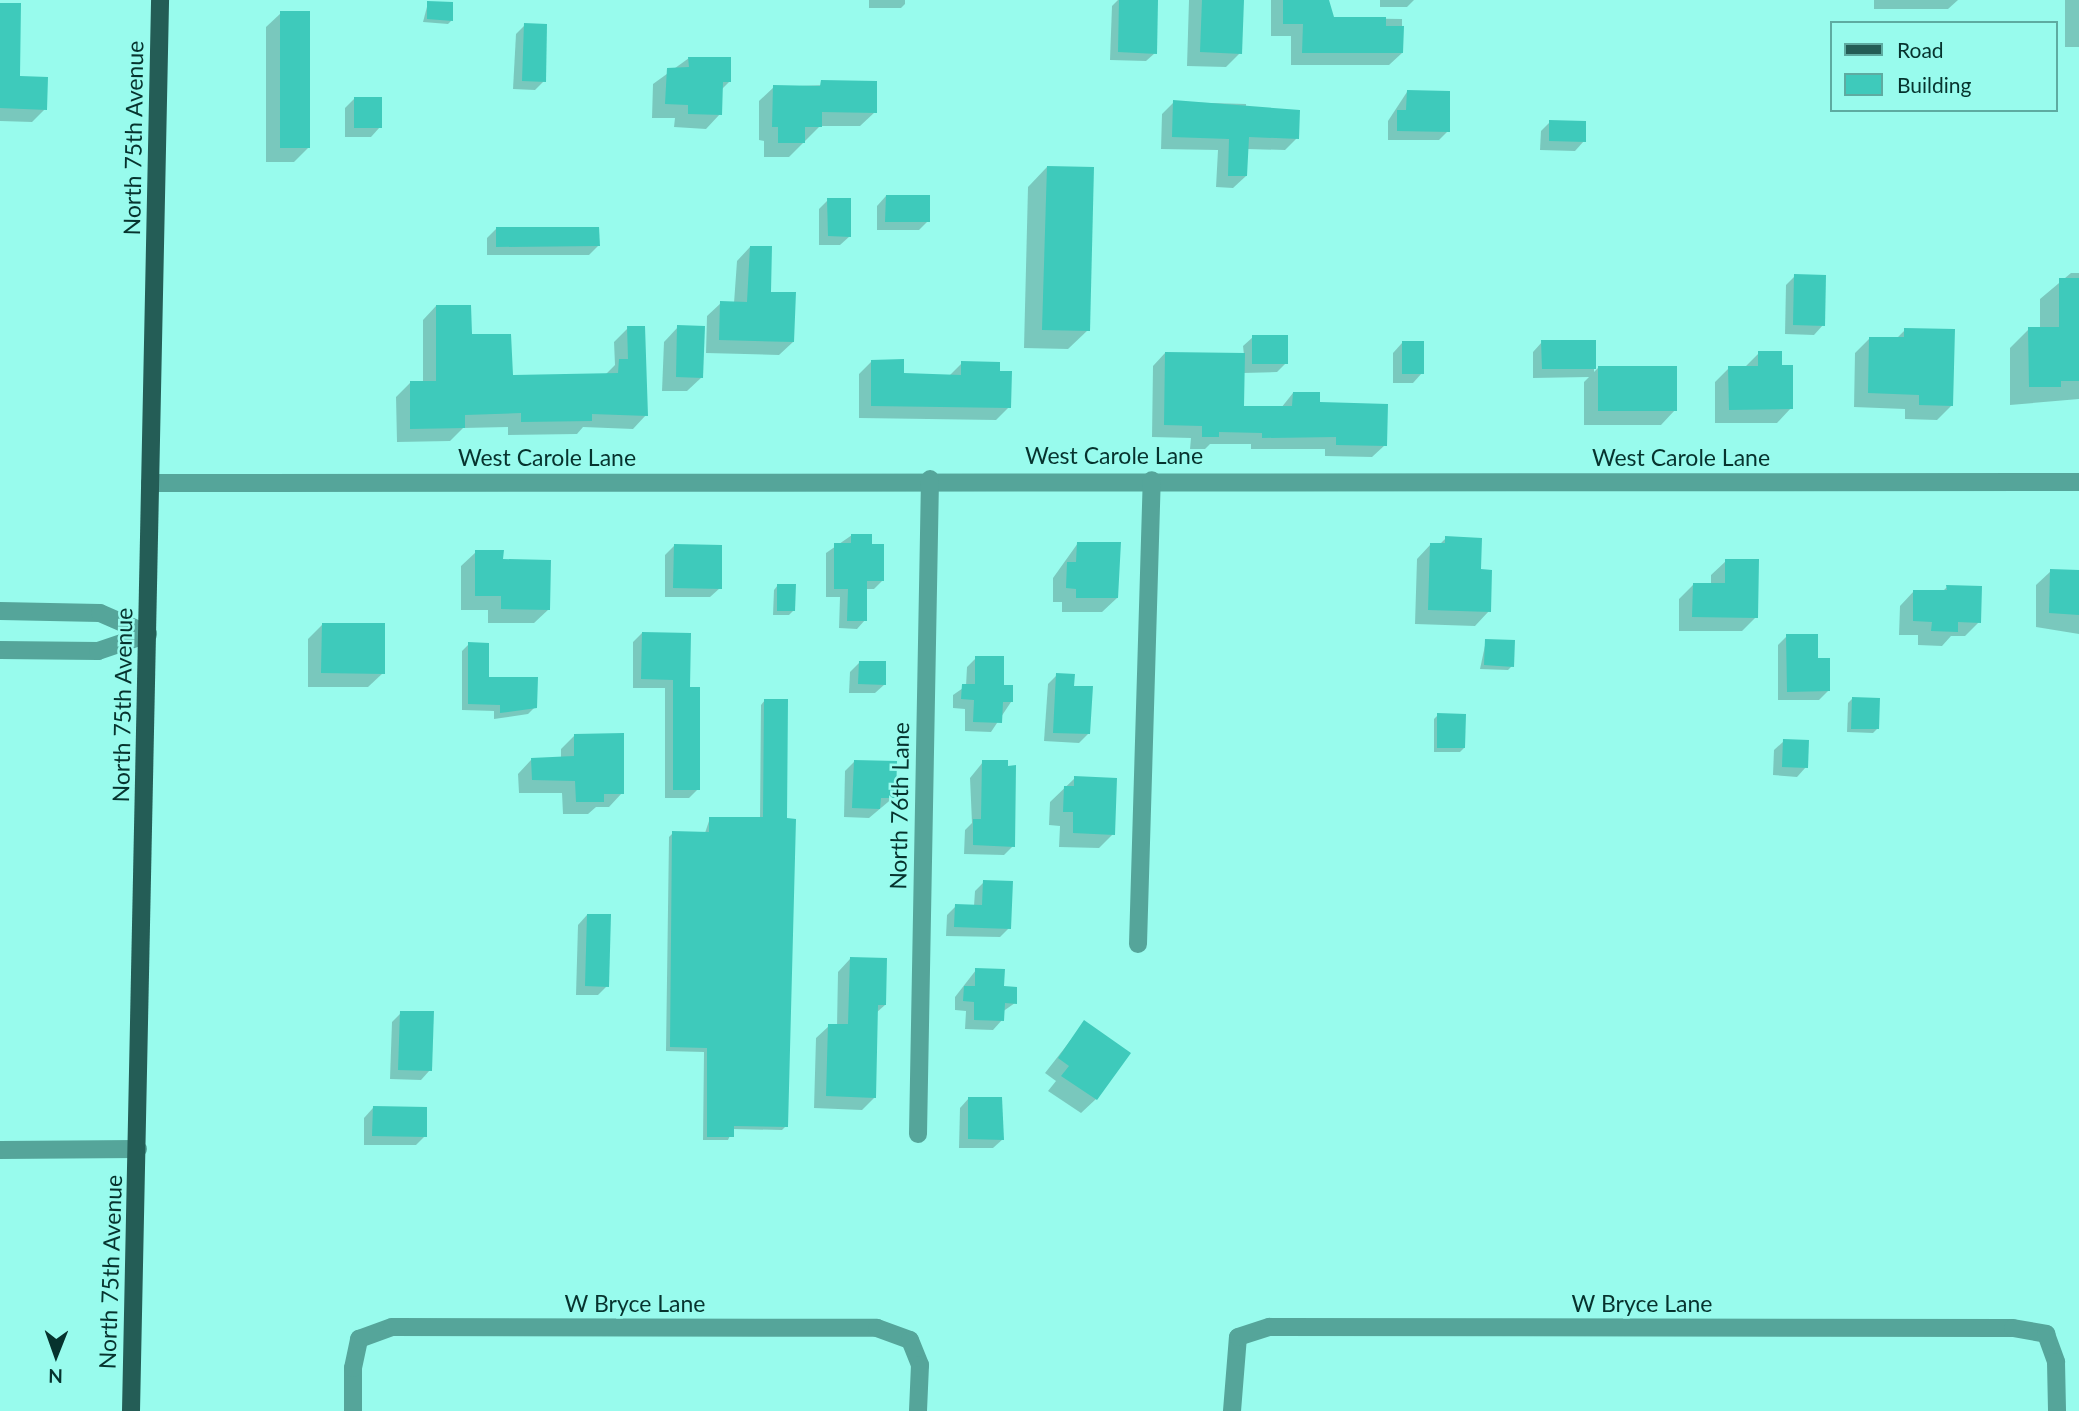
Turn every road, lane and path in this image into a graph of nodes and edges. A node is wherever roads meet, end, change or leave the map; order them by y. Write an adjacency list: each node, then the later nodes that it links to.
1 (160, 0): 5 (main road, North 75th Avenue)
2 (930, 480): 3 (street, West Carole Lane); 5 (street, West Carole Lane); 10 (street, North 76th Lane)
3 (1152, 480): 4 (street, West Carole Lane); 9 (street)
4 (2079, 482)
5 (149, 483): 7 (main road, North 75th Avenue)
6 (0, 611): 7 (street)
7 (148, 634): 8 (street); 11 (main road, North 75th Avenue)
8 (0, 650)
9 (1138, 944)
10 (918, 1134)
11 (138, 1149): 12 (street); 13 (main road, North 75th Avenue)
12 (0, 1150)
13 (131, 1411)
14 (353, 1411): 15 (street, W Bryce Lane)
15 (918, 1411)
16 (1232, 1411): 17 (street, W Bryce Lane)
17 (2057, 1411)

